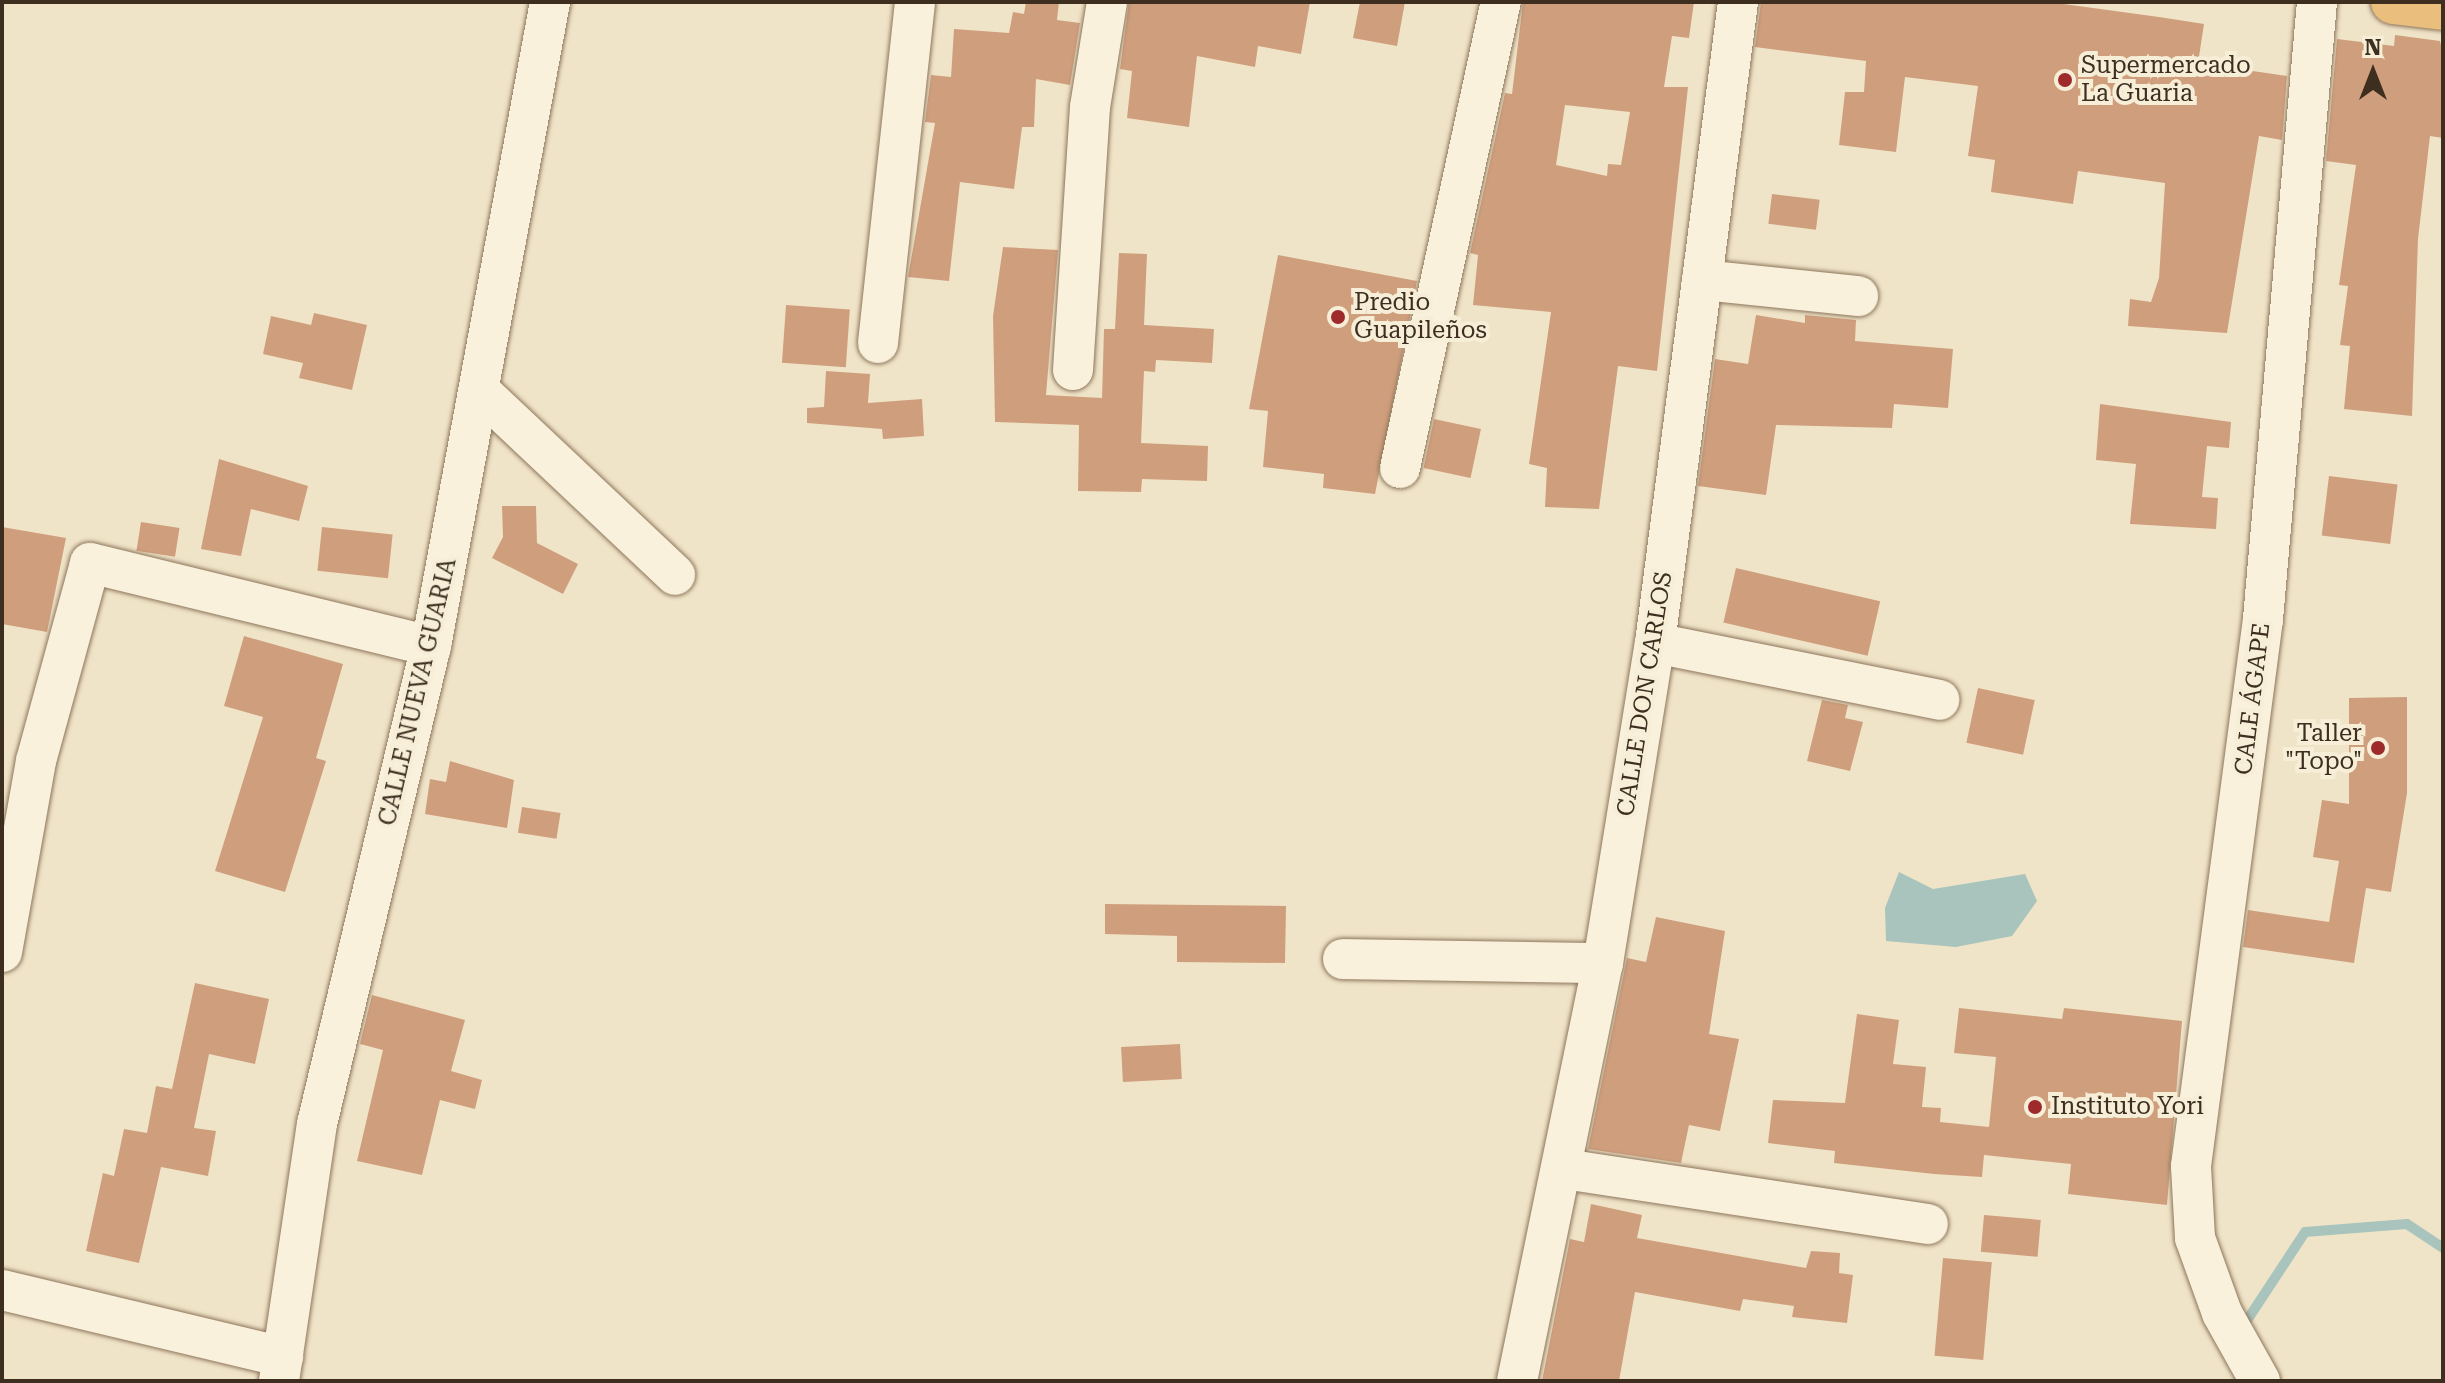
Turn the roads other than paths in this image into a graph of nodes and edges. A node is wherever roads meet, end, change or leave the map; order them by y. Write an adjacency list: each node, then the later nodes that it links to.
1 (550, 2): 13 (street, CALLE NUEVA GUARIA)
2 (915, 2): 11 (street)
3 (1107, 2): 12 (street)
4 (1501, 2): 14 (street)
5 (1738, 2): 9 (street, CALLE DON CARLOS)
6 (2317, 2): 27 (street, CALE ÁGAPE)
7 (2393, 2): 8 (highway)
8 (2443, 8)
9 (1702, 280): 10 (street); 16 (street, CALLE DON CARLOS)
10 (1858, 296)
11 (878, 343)
12 (1073, 370)
13 (480, 391): 15 (street); 17 (street, CALLE NUEVA GUARIA)
14 (1400, 468)
15 (675, 575)
16 (1655, 643): 18 (street); 21 (street, CALLE DON CARLOS)
17 (431, 646): 19 (street); 25 (street, CALLE NUEVA GUARIA)
18 (1939, 700)
19 (2, 952)
20 (1343, 959): 21 (street)
21 (1603, 963): 22 (street, CALLE DON CARLOS)
22 (1564, 1169): 23 (street); 26 (street, CALLE DON CARLOS)
23 (1928, 1224)
24 (2, 1290): 25 (street)
25 (281, 1369)
26 (1517, 1381)
27 (2260, 1381)

